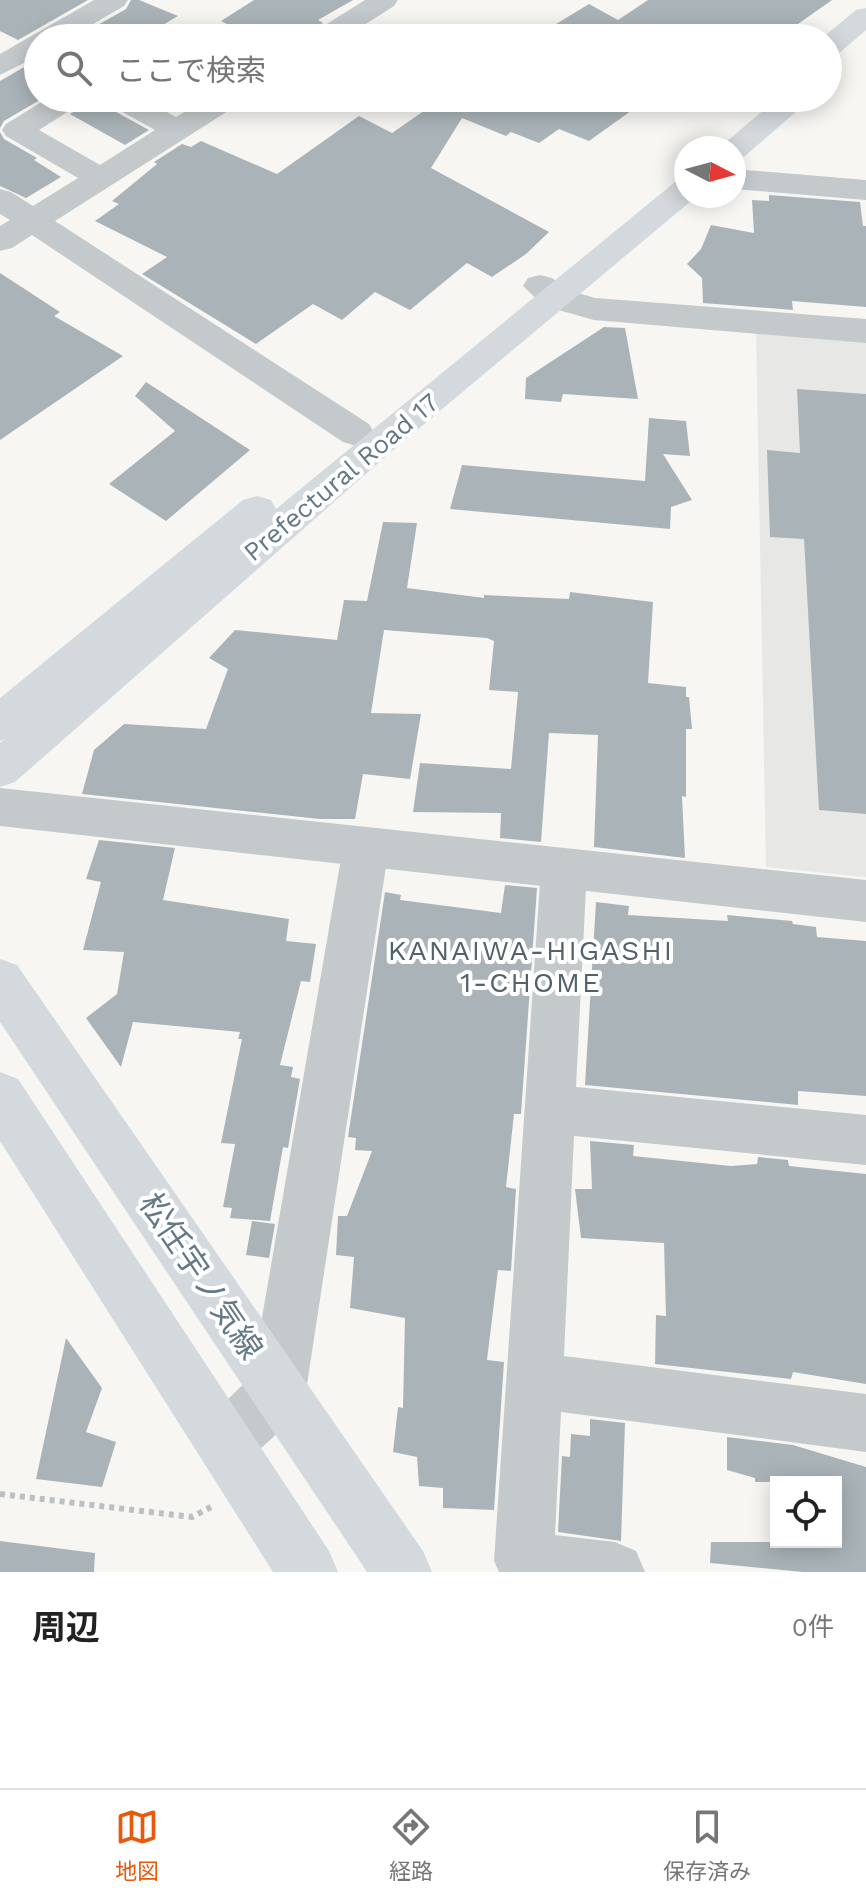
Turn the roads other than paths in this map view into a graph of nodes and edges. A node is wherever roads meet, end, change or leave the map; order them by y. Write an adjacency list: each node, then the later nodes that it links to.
1 (114, 0): 5 (street)
2 (332, 0): 3 (street)
3 (373, 7): 6 (street)
4 (866, 16): 7 (main road)
5 (72, 24)
6 (346, 24)
7 (842, 36)
8 (866, 42): 10 (main road)
9 (24, 52): 11 (street)
10 (842, 62)
11 (0, 66)
12 (46, 112): 21 (street)
13 (144, 112): 17 (street)
14 (206, 112): 17 (street)
15 (751, 112): 18 (main road)
16 (780, 112): 19 (main road)
17 (177, 130): 21 (street)
18 (722, 136)
19 (746, 139)
20 (674, 177): 28 (main road, Prefectural Road 17)
21 (100, 178): 26 (street)
22 (746, 180): 23 (street)
23 (866, 190)
24 (674, 198): 28 (main road, Prefectural Road 17)
25 (0, 199): 26 (street)
26 (33, 220): 27 (street); 30 (street)
27 (0, 241)
28 (548, 292): 29 (street); 30 (main road, Prefectural Road 17); 32 (main road, Prefectural Road 17)
29 (866, 331)
30 (356, 433): 31 (main road, Prefectural Road 17)
31 (0, 723)
32 (0, 769)
33 (0, 807): 34 (street)
34 (366, 847): 35 (street); 42 (street)
35 (564, 868): 36 (street); 39 (street)
36 (866, 901)
37 (0, 981): 42 (main road, 松任宇ノ気線)
38 (0, 1096): 44 (main road)
39 (550, 1109): 40 (street); 41 (street)
40 (866, 1140)
41 (534, 1380): 43 (street); 47 (street)
42 (278, 1391): 44 (street); 46 (main road, 松任宇ノ気線)
43 (866, 1423)
44 (238, 1464): 45 (main road)
45 (308, 1572)
46 (402, 1572)
47 (615, 1572)

